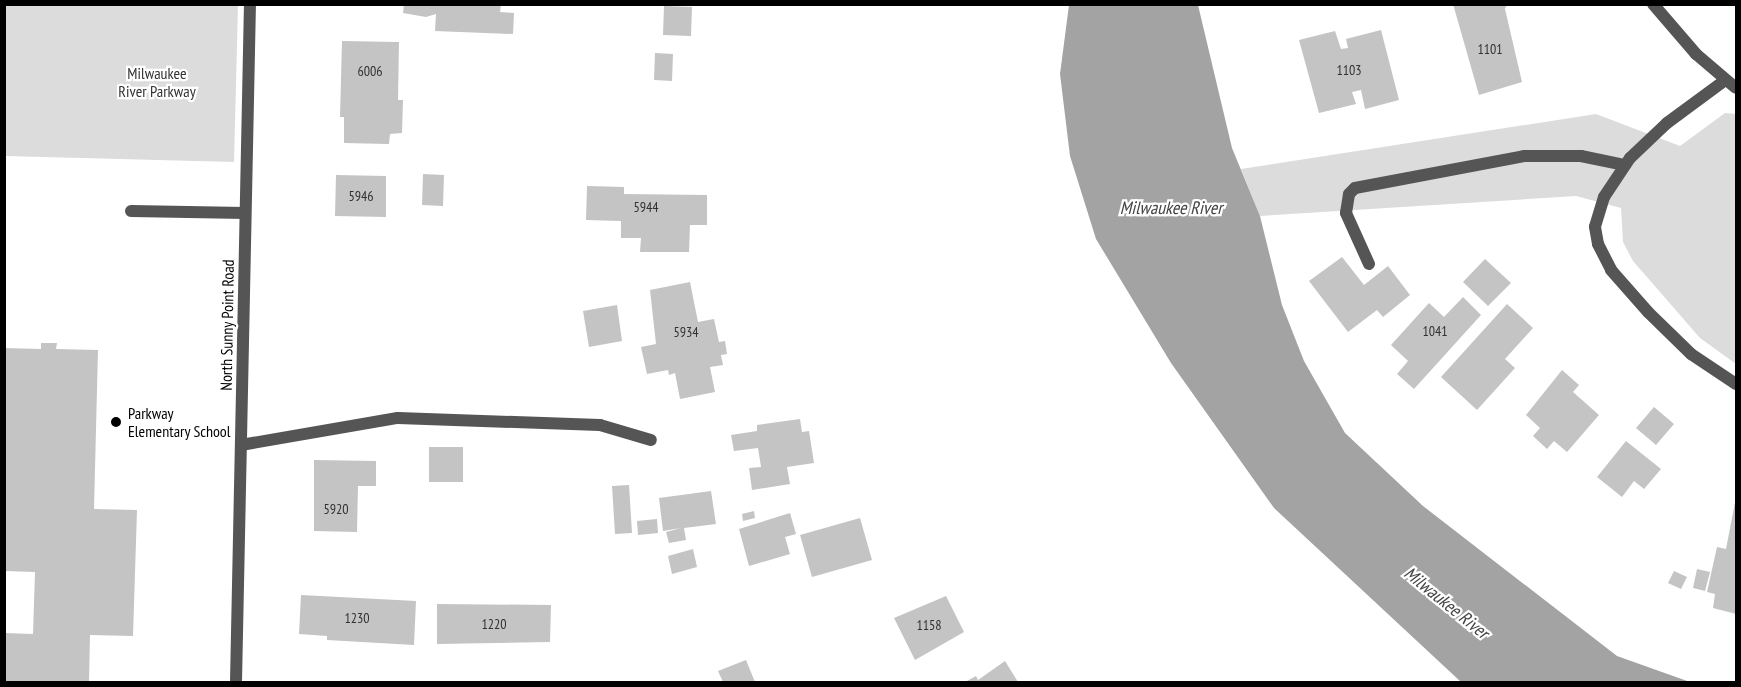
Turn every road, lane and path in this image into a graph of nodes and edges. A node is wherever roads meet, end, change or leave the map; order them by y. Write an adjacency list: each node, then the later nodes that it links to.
1 (250, 4): 7 (street, North Sunny Point Road)
2 (1653, 4): 3 (street)
3 (1724, 81): 4 (street); 5 (street)
4 (1737, 88)
5 (1625, 165): 8 (street); 9 (street)
6 (131, 211): 7 (street)
7 (245, 213): 11 (street, North Sunny Point Road)
8 (1369, 264)
9 (1737, 384)
10 (651, 440): 11 (street)
11 (241, 445): 12 (street, North Sunny Point Road)
12 (236, 682)

